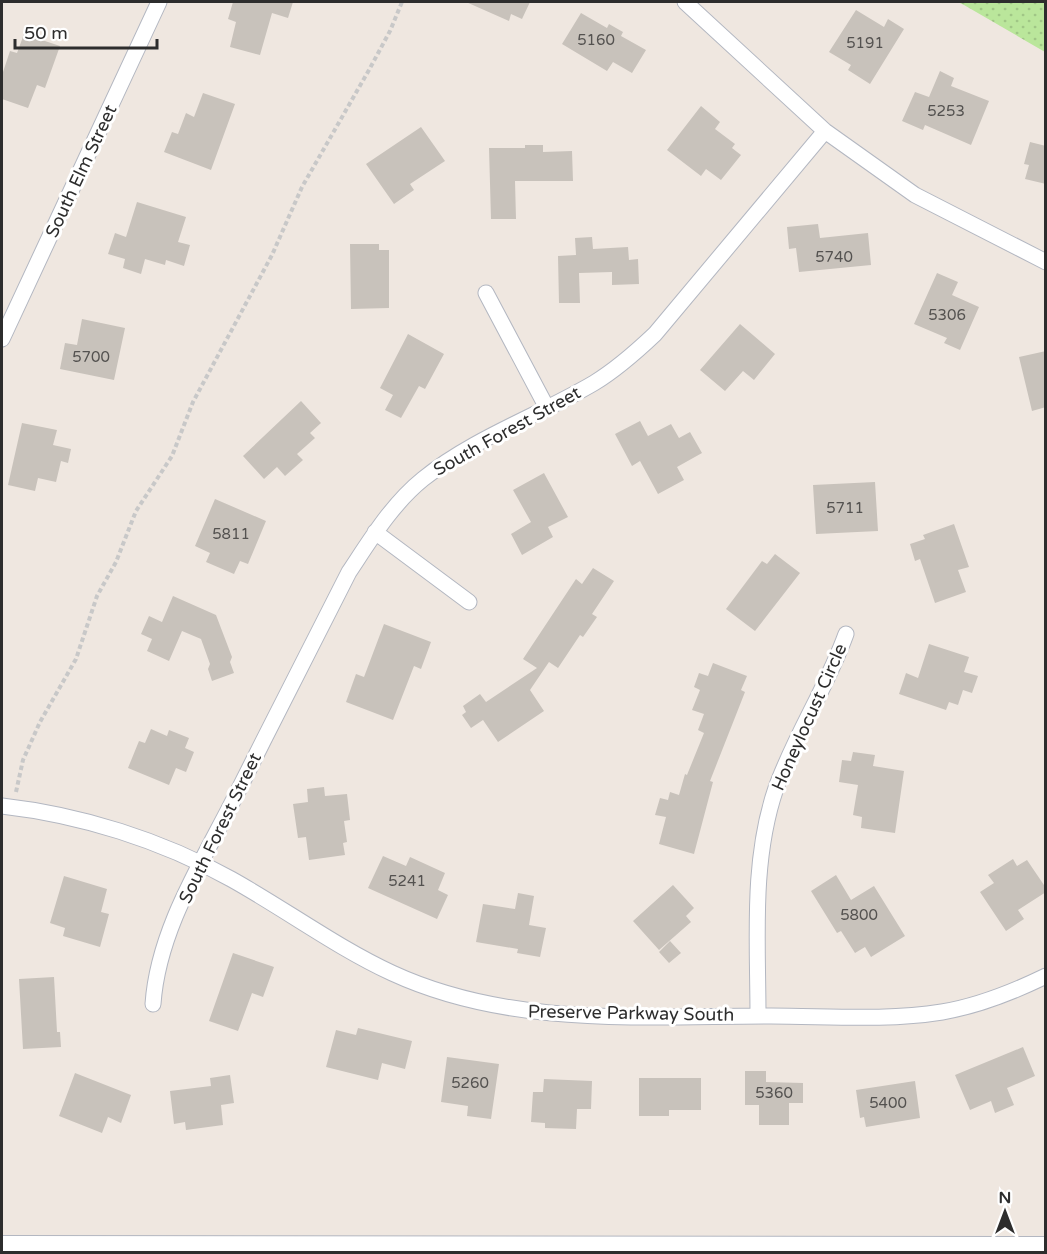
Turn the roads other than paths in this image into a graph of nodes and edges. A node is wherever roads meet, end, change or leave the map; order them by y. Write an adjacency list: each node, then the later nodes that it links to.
1 (159, 2): 6 (street, South Elm Street)
2 (685, 2): 3 (street)
3 (825, 132): 4 (street); 8 (street, South Forest Street)
4 (1046, 262)
5 (486, 294): 8 (street)
6 (7, 318): 7 (street, South Elm Street)
7 (2, 339)
8 (546, 408): 9 (street, South Forest Street)
9 (375, 532): 10 (street); 13 (street, South Forest Street)
10 (469, 602)
11 (846, 634): 16 (street, Honeylocust Circle)
12 (7, 806): 13 (street, Preserve Parkway South)
13 (201, 863): 15 (street, South Forest Street); 16 (street, Preserve Parkway South)
14 (1046, 976): 16 (street, Preserve Parkway South)
15 (153, 1004)
16 (758, 1016)
17 (2, 1246): 19 (street)
18 (1046, 1247): 19 (street)
19 (161, 1249)

